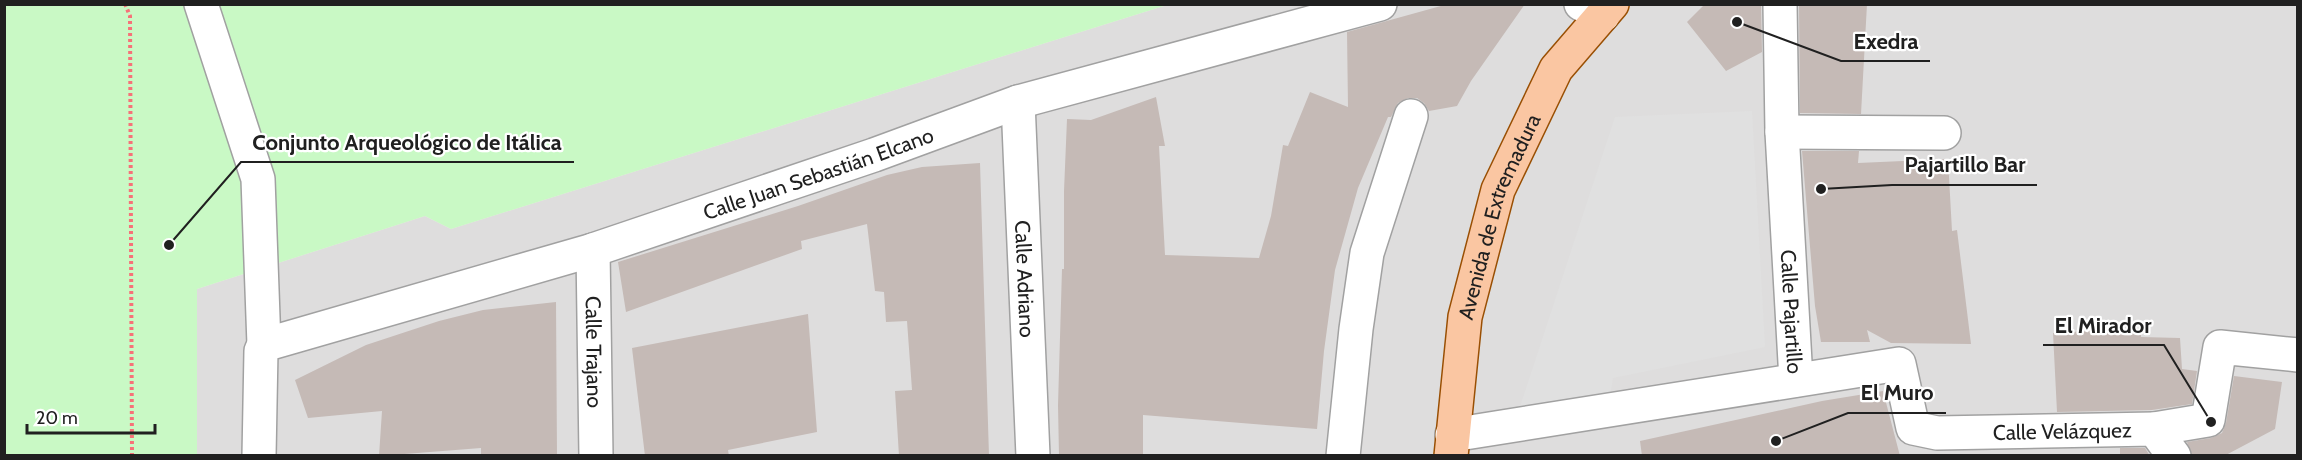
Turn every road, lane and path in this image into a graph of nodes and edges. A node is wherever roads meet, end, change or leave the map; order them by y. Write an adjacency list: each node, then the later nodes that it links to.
1 (125, 4): 17 (path)
2 (201, 4): 11 (street)
3 (1380, 4): 6 (street, Calle Juan Sebastián Elcano)
4 (1780, 4): 8 (street, Calle Pajartillo)
5 (1599, 8): 16 (main road, Avenida de Extremadura)
6 (1018, 102): 10 (street, Calle Juan Sebastián Elcano); 20 (street, Calle Adriano)
7 (1412, 116): 21 (street)
8 (1782, 132): 9 (street); 13 (street, Calle Pajartillo)
9 (1944, 134)
10 (593, 250): 11 (street, Calle Juan Sebastián Elcano); 19 (street, Calle Trajano)
11 (263, 348): 18 (street)
12 (2298, 355): 14 (street)
13 (1796, 380): 15 (street); 16 (street, Calle Pajartillo)
14 (2154, 429): 15 (street, Calle Velázquez); 22 (street, Calle Velázquez)
15 (1939, 444)
16 (1452, 445)
17 (132, 456)
18 (259, 456)
19 (596, 456)
20 (1033, 456)
21 (1343, 456)
22 (2174, 456)

